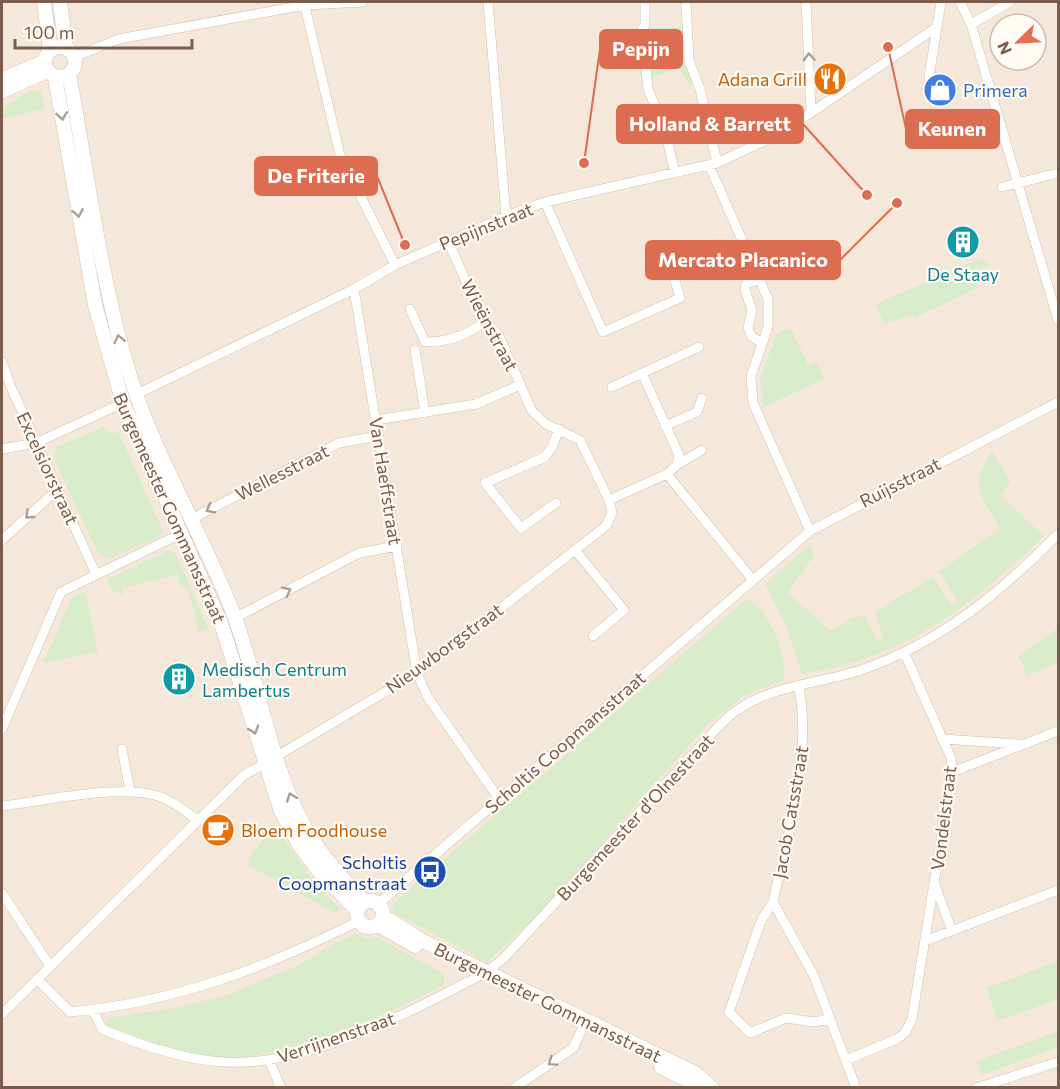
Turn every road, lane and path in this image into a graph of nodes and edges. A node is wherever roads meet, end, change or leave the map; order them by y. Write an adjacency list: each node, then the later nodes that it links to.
1 (44, 2): 15 (street, Burgemeester Gommansstraat)
2 (60, 2): 14 (street)
3 (363, 2): 11 (street)
4 (488, 2): 26 (street)
5 (645, 2): 21 (street)
6 (686, 2): 20 (street)
7 (806, 2): 19 (street, one-way to 7)
8 (941, 2): 13 (street)
9 (960, 2): 12 (street)
10 (1010, 2): 12 (street)
11 (304, 3): 14 (street); 28 (street)
12 (971, 24): 23 (street)
13 (937, 27): 16 (street); 19 (street, Pepijnstraat)
14 (70, 53): 15 (street); 15 (street)
15 (53, 67): 17 (street); 18 (street); 42 (street, Burgemeester Gommansstraat, one-way to 15); 45 (street, Burgemeester Gommansstraat, one-way to 45)
16 (929, 77)
17 (2, 79)
18 (2, 91)
19 (811, 112): 20 (street, Pepijnstraat)
20 (713, 164): 21 (street, Pepijnstraat); 29 (street)
21 (675, 173): 25 (street, Pepijnstraat)
22 (1059, 173): 23 (street)
23 (1017, 184): 24 (street); 33 (street)
24 (1002, 187)
25 (545, 202): 26 (street, Pepijnstraat); 30 (street)
26 (507, 216): 27 (street, Pepijnstraat)
27 (448, 241): 28 (street, Pepijnstraat); 34 (street, Wieënstraat)
28 (395, 265): 31 (street, Pepijnstraat)
29 (760, 279): 35 (street); 35 (street)
30 (675, 280)
31 (354, 289): 42 (street, Pepijnstraat); 47 (street, Van Haeffstraat)
32 (410, 309): 34 (street)
33 (1059, 320)
34 (485, 321): 40 (street, Wieënstraat)
35 (762, 343): 60 (street)
36 (699, 347): 39 (street)
37 (415, 350): 46 (street)
38 (2, 362): 51 (street, Excelsiorstraat)
39 (642, 373): 41 (street); 48 (street)
40 (520, 385): 46 (street); 49 (street, Wieënstraat)
41 (612, 387)
42 (136, 394): 45 (street, Pepijnstraat); 59 (street, Burgemeester Gommansstraat)
43 (702, 398): 48 (street)
44 (1059, 402): 60 (street, Ruijsstraat)
45 (123, 403): 51 (street, Pepijnstraat); 61 (street, Burgemeester Gommansstraat)
46 (425, 413): 47 (street)
47 (376, 420): 50 (street, Van Haeffstraat)
48 (665, 426): 54 (street)
49 (559, 429): 57 (street, Wieënstraat); 58 (street)
50 (378, 436): 59 (street, Wellesstraat, one-way to 59); 64 (street, Van Haeffstraat)
51 (36, 442): 52 (street, Pepijnstraat); 56 (street, Excelsiorstraat)
52 (2, 449)
53 (702, 450): 54 (street)
54 (677, 465): 55 (street)
55 (667, 474): 57 (street); 67 (street)
56 (57, 490): 63 (street, one-way to 63); 66 (street, Excelsiorstraat)
57 (609, 500): 65 (street, Nieuwborgstraat)
58 (556, 503)
59 (192, 522): 61 (street); 68 (street, Burgemeester Gommansstraat)
60 (810, 531): 67 (street, Ruijsstraat)
61 (180, 534): 66 (street); 79 (street, Burgemeester Gommansstraat, one-way to 79)
62 (1059, 534): 70 (street, Burgemeester d'Olnestraat)
63 (2, 540)
64 (397, 546): 68 (street, one-way to 64); 71 (street, Van Haeffstraat)
65 (575, 550): 69 (street); 71 (street, Nieuwborgstraat)
66 (96, 574): 73 (street)
67 (752, 579): 82 (street, Scholtis Coopmansstraat)
68 (235, 618): 78 (street, Burgemeester Gommansstraat)
69 (593, 636)
70 (904, 652): 72 (street, Burgemeester d'Olnestraat); 75 (street, Vondelstraat)
71 (417, 673): 78 (street, Nieuwborgstraat); 82 (street, Van Haeffstraat)
72 (799, 687): 88 (street, Jacob Catsstraat); 93 (street, Burgemeester d'Olnestraat)
73 (2, 729)
74 (1059, 731): 76 (street)
75 (943, 739): 76 (street); 80 (street, Vondelstraat)
76 (1025, 744): 80 (street)
77 (122, 749): 81 (street)
78 (277, 756): 89 (street, Burgemeester Gommansstraat, one-way to 78)
79 (264, 764): 84 (street); 89 (street, Burgemeester Gommansstraat)
80 (952, 772): 85 (street, Vondelstraat)
81 (130, 791): 83 (street); 84 (street)
82 (499, 799): 89 (street, Scholtis Coopmansstraat)
83 (2, 806)
84 (198, 821): 92 (street)
85 (934, 885): 90 (street, Vondelstraat); 91 (street, Vondelstraat)
86 (1059, 890): 90 (street)
87 (2, 893): 92 (street)
88 (773, 902): 97 (street, Jacob Catsstraat); 97 (street, Jacob Catsstraat)
89 (370, 913): 93 (street, Burgemeester Gommansstraat); 95 (street, Scholtis Coopmansstraat)
90 (952, 931): 91 (street)
91 (925, 941): 100 (street, Vondelstraat)
92 (50, 966): 94 (street)
93 (482, 975): 98 (street, Burgemeester Gommansstraat); 99 (street, Verrijnenstraat); 105 (street, Burgemeester Gommansstraat)
94 (37, 979): 95 (street); 96 (street)
95 (93, 1010): 99 (street, Verrijnenstraat)
96 (2, 1014)
97 (830, 1019): 100 (street, Jacob Catsstraat)
98 (582, 1029): 103 (street, one-way to 103); 104 (street, Burgemeester Gommansstraat)
99 (269, 1060): 102 (street)
100 (846, 1060): 106 (street, Jacob Catsstraat)
101 (1059, 1062): 107 (street)
102 (281, 1088)
103 (514, 1088)
104 (696, 1088)
105 (712, 1088)
106 (856, 1088)
107 (976, 1088)

